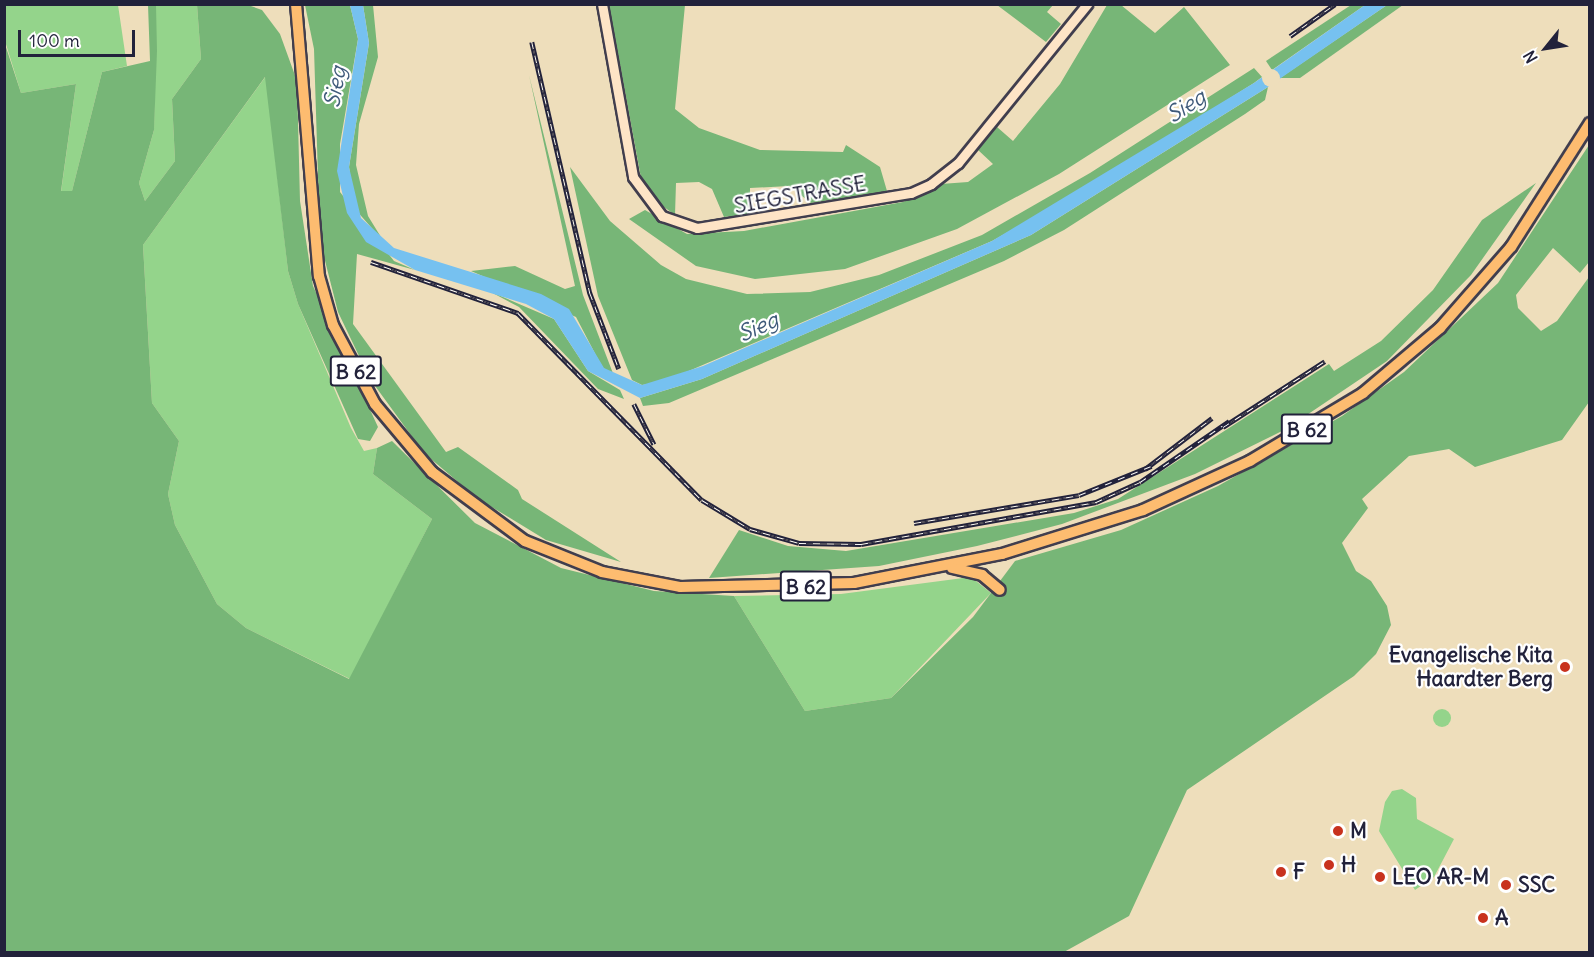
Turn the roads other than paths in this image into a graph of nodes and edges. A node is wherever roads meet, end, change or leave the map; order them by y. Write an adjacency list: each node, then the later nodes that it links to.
1 (296, 4): 5 (main road, B 62)
2 (602, 4): 3 (street, SIEGSTRASSE)
3 (1087, 4)
4 (1590, 123): 5 (main road, B 62)
5 (943, 567): 6 (main road)
6 (1000, 590)

